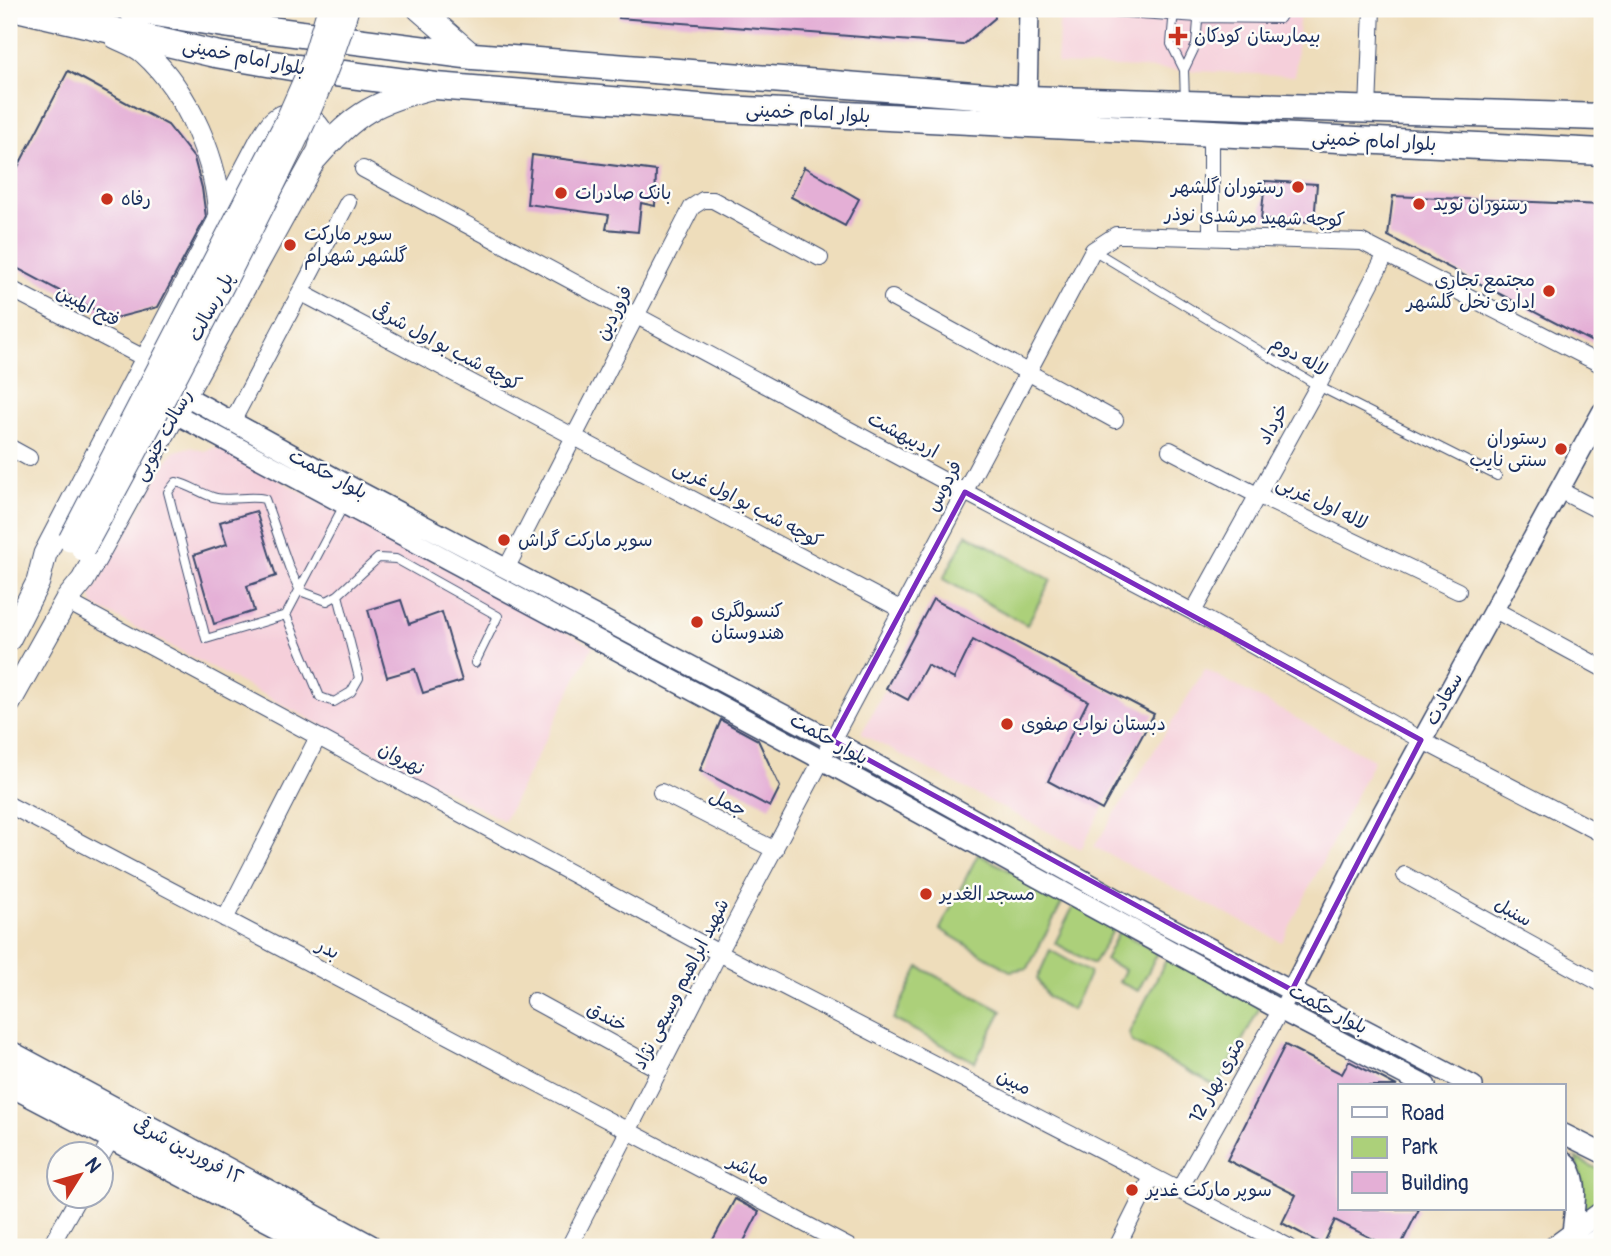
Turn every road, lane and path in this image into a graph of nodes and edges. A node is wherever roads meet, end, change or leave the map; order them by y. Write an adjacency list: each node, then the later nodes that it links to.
1 (21, 9): 13 (main road, بلوار امام خمینی)
2 (131, 9): 10 (main road, بلوار امام خمینی)
3 (329, 9): 53 (main road, پل رسالت, bridge)
4 (347, 9): 53 (main road, پل رسالت, bridge)
5 (419, 9): 14 (main road)
6 (1029, 9): 17 (street)
7 (1096, 9): 11 (lane)
8 (1286, 9): 12 (lane)
9 (1372, 9): 19 (street)
10 (170, 11): 14 (main road, بلوار امام خمینی)
11 (1172, 11): 12 (lane); 15 (lane)
12 (1199, 13): 15 (lane)
13 (91, 25): 16 (main road, بلوار امام خمینی); 26 (main road)
14 (473, 56): 17 (main road, بلوار امام خمینی)
15 (1184, 70): 18 (lane)
16 (436, 86): 21 (main road, بلوار امام خمینی); 23 (main road)
17 (1027, 99): 18 (main road, بلوار امام خمینی)
18 (1185, 104): 19 (main road, بلوار امام خمینی)
19 (1368, 110): 20 (main road, بلوار امام خمینی)
20 (1602, 117)
21 (1212, 133): 22 (main road, بلوار امام خمینی); 27 (street)
22 (1602, 152)
23 (312, 163): 26 (main road); 39 (main road, رسالت جنوبی)
24 (363, 169): 34 (street, اردیبهشت)
25 (348, 202): 32 (street)
26 (220, 219): 35 (main road)
27 (1210, 237): 28 (street, کوچه شهید مرشدی نوذر); 29 (street, کوچه شهید مرشدی نوذر)
28 (1093, 250): 37 (street, فردوس); 38 (lane, لاله دوم)
29 (1387, 254): 36 (street, کوچه شهید مرشدی نوذر); 38 (street, خرداد)
30 (820, 258): 34 (street, فروردین)
31 (9, 288): 35 (street, فتح المبین)
32 (300, 292): 42 (street); 43 (street, کوچه شب بو اول شرقی)
33 (892, 298): 37 (street)
34 (636, 314): 43 (street, فروردین); 49 (street, اردیبهشت)
35 (148, 360): 55 (main road)
36 (1602, 365)
37 (1028, 374): 41 (street); 49 (street, فردوس)
38 (1318, 386): 47 (lane, لاله دوم); 50 (street, خرداد)
39 (179, 404): 42 (street, بلوار حکمت); 51 (street, بلوار حکمت); 59 (main road, رسالت جنوبی)
40 (1602, 412): 48 (street, سعادت)
41 (1115, 420)
42 (232, 422): 51 (street, بلوار حکمت)
43 (574, 438): 54 (street, فروردین); 62 (street, کوچه شب بو اول غربی)
44 (9, 447): 46 (street)
45 (1170, 450): 50 (street, لاله اول غربی)
46 (29, 458)
47 (1497, 477)
48 (1559, 490): 52 (street); 61 (street, سعادت)
49 (965, 492): 62 (street, فردوس); 63 (street, اردیبهشت)
50 (1257, 495): 57 (street, لاله اول غربی); 63 (street, خرداد)
51 (348, 496): 54 (street, بلوار حکمت); 56 (lane); 72 (street, بلوار حکمت)
52 (1602, 512)
53 (76, 544): 55 (main road, پل رسالت); 59 (main road, پل رسالت)
54 (507, 567): 70 (street, بلوار حکمت)
55 (38, 582): 60 (main road)
56 (300, 591): 58 (lane); 64 (lane); 64 (lane)
57 (1458, 591)
58 (338, 595): 64 (lane); 66 (lane)
59 (66, 601): 68 (main road, رسالت جنوبی); 69 (street, نهروان)
60 (16, 605): 65 (main road)
61 (1493, 609): 67 (street); 71 (street, سعادت)
62 (902, 610): 70 (street, فردوس)
63 (1193, 612): 71 (street, اردیبهشت)
64 (286, 615)
65 (9, 639)
66 (475, 663)
67 (1602, 668)
68 (9, 704)
69 (318, 737): 78 (street); 79 (street, نهروان)
70 (832, 740): 72 (street, شهید ابراهیم وسیعی نژاد); 81 (street, بلوار حکمت)
71 (1421, 740): 75 (street, اردیبهشت); 81 (street, سعادت)
72 (822, 760): 76 (street, شهید ابراهیم وسیعی نژاد); 83 (street, بلوار حکمت)
73 (661, 792): 76 (street, جمل)
74 (9, 805): 78 (street, بدر)
75 (1602, 834)
76 (775, 850): 79 (street, شهید ابراهیم وسیعی نژاد)
77 (1405, 875): 80 (street, سنبل)
78 (225, 919): 89 (street, بدر)
79 (719, 953): 85 (street, شهید ابراهیم وسیعی نژاد); 95 (street, مبین)
80 (1601, 981)
81 (1292, 990): 83 (street, 12 متری بهار); 88 (street, بلوار حکمت)
82 (534, 1001): 85 (street, خندق)
83 (1280, 1010): 87 (street, بلوار حکمت); 96 (street, 12 متری بهار)
84 (9, 1054): 103 (main road, ١٢ فروردین شرقی)
85 (660, 1070): 89 (street, شهید ابراهیم وسیعی نژاد)
86 (9, 1082): 91 (main road, ١٢ فروردین شرقی)
87 (1422, 1084)
88 (1469, 1084)
89 (628, 1131): 104 (street, شهید ابراهیم وسیعی نژاد); 105 (street, مباشر)
90 (1566, 1135): 93 (street)
91 (98, 1140)
92 (116, 1150): 102 (main road, ١٢ فروردین شرقی)
93 (1602, 1153)
94 (1566, 1163): 100 (street)
95 (1152, 1177): 96 (street, مبین); 106 (street)
96 (1179, 1190): 107 (street, مبین)
97 (71, 1210): 101 (street)
98 (1602, 1211): 100 (street)
99 (1602, 1235): 100 (street)
100 (1578, 1240): 108 (street)
101 (50, 1247)
102 (323, 1247)
103 (368, 1247)
104 (569, 1247)
105 (849, 1247)
106 (1117, 1247)
107 (1289, 1247)
108 (1553, 1247)

